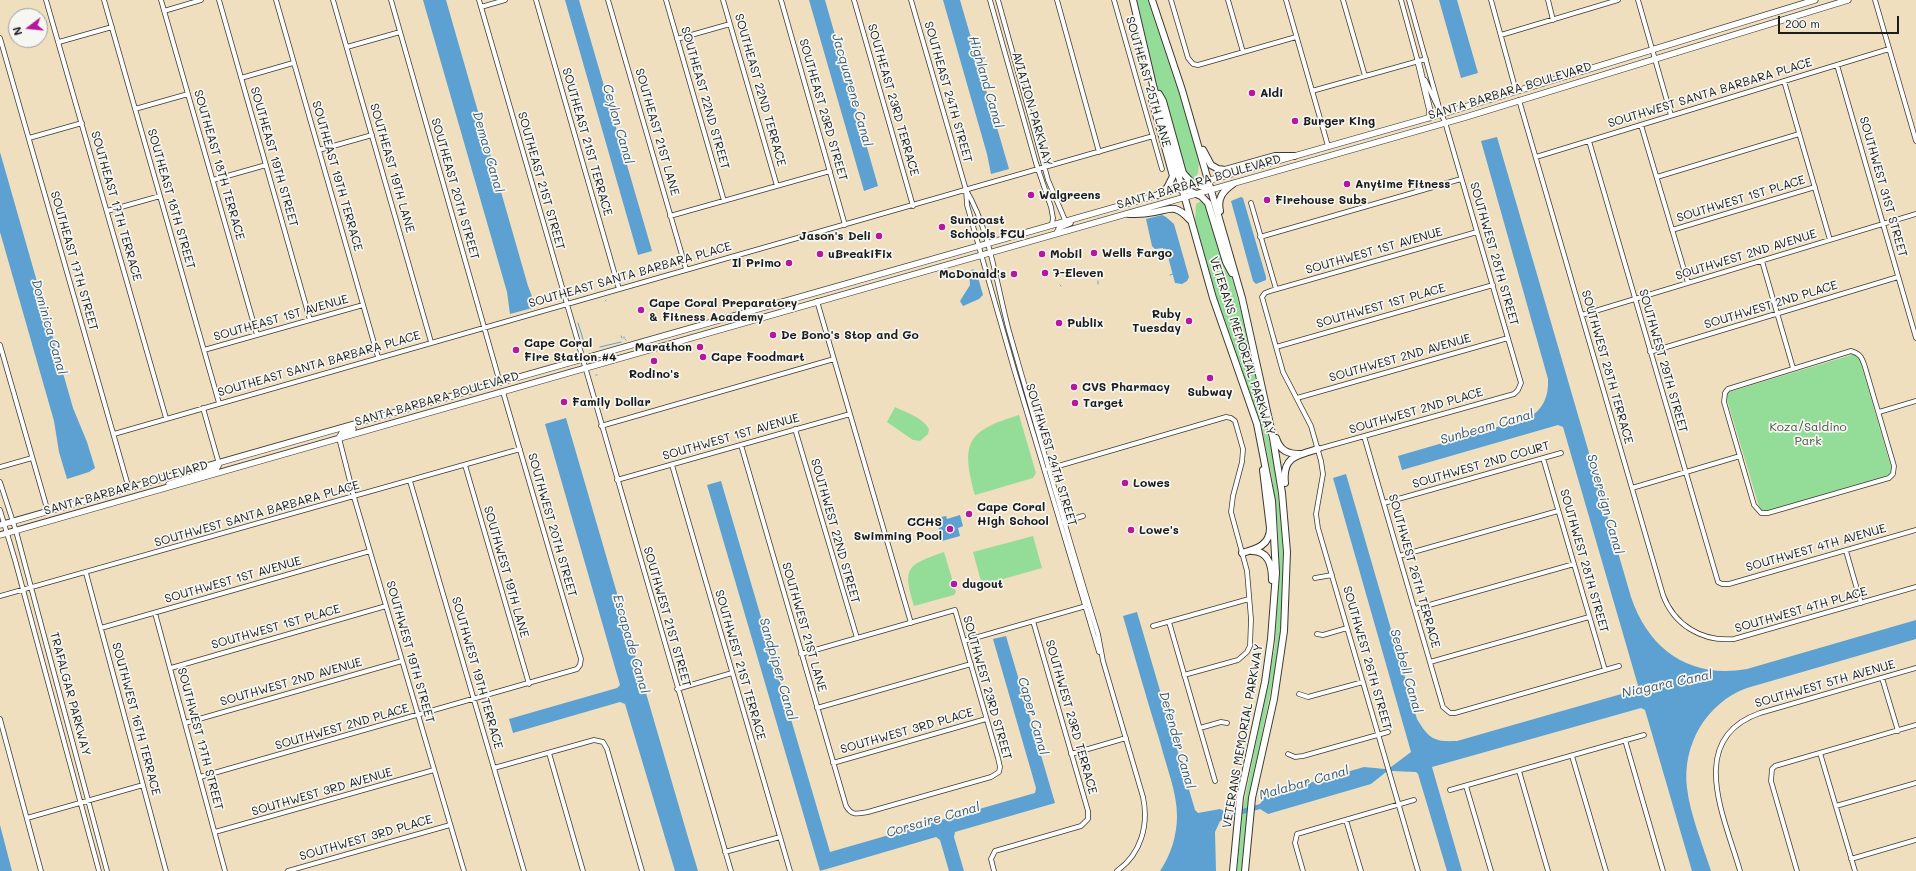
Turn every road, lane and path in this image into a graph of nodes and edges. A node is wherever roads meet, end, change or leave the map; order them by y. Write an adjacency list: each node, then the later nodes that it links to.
1 (46, 0): 47 (street, SOUTHEAST 17TH TERRACE)
2 (104, 0): 41 (street, SOUTHEAST 18TH STREET)
3 (161, 0): 38 (street, SOUTHEAST 18TH TERRACE)
4 (201, 0): 38 (street)
5 (218, 0): 59 (street, SOUTHEAST 19TH STREET)
6 (276, 0): 55 (street, SOUTHEAST 19TH TERRACE)
7 (333, 0): 48 (street, SOUTHEAST 19TH LANE)
8 (391, 0): 42 (street, SOUTHEAST 20TH STREET)
9 (479, 0): 37 (street, SOUTHEAST 21ST STREET)
10 (505, 0): 37 (street)
11 (536, 0): 133 (street, SOUTHEAST 21ST TERRACE)
12 (608, 0): 111 (street, SOUTHEAST 21ST LANE)
13 (666, 0): 46 (street, SOUTHEAST 22ND STREET)
14 (723, 0): 40 (street, SOUTHEAST 22ND TERRACE)
15 (781, 0): 88 (street, SOUTHEAST 23RD STREET)
16 (854, 0): 106 (street, SOUTHEAST 23RD TERRACE)
17 (911, 0): 98 (street, SOUTHEAST 24TH STREET)
18 (990, 0): 86 (street, AVIATION PARKWAY)
19 (998, 0): 85 (street, AVIATION PARKWAY)
20 (1057, 0): 81 (street)
21 (1114, 0): 75 (street, SOUTHEAST 25TH LANE)
22 (1133, 0): 61 (highway, VETERANS MEMORIAL PARKWAY)
23 (1152, 0): 57 (highway, VETERANS MEMORIAL PARKWAY)
24 (1171, 0): 51 (street)
25 (1228, 0): 51 (street)
26 (1286, 0): 44 (street)
27 (1343, 0): 58 (street)
28 (1400, 0): 54 (street)
29 (1409, 0): 52 (street)
30 (1491, 0): 43 (street)
31 (1548, 0): 39 (street)
32 (1618, 0): 39 (street)
33 (1638, 0): 50 (street)
34 (1815, 0): 50 (main road, SANTA BARBARA BOULEVARD)
35 (1848, 0): 53 (main road, SANTA BARBARA BOULEVARD)
36 (1875, 0): 49 (street)
37 (481, 7): 138 (street, SOUTHEAST 21ST STREET)
38 (164, 11): 64 (street, SOUTHEAST 18TH TERRACE)
39 (1554, 20): 43 (street)
40 (730, 24): 46 (street); 95 (street, SOUTHEAST 22ND TERRACE)
41 (112, 27): 47 (street); 66 (street, SOUTHEAST 18TH STREET)
42 (400, 32): 48 (street); 145 (street, SOUTHEAST 20TH STREET)
43 (1501, 35): 63 (street)
44 (1296, 37): 51 (street); 62 (street)
45 (0, 38): 76 (street, SOUTHEAST 17TH STREET)
46 (677, 40): 104 (street, SOUTHEAST 22ND STREET)
47 (58, 42): 71 (street, SOUTHEAST 17TH TERRACE)
48 (347, 47): 74 (street, SOUTHEAST 19TH LANE)
49 (1889, 49): 56 (street, SOUTHWEST SANTA BARBARA PLACE); 78 (street)
50 (1652, 50): 53 (street); 63 (main road, SANTA BARBARA BOULEVARD)
51 (1243, 52)
52 (1426, 59): 54 (street); 67 (street)
53 (1655, 59): 65 (main road, SANTA BARBARA BOULEVARD); 68 (street)
54 (1418, 61): 58 (street); 67 (street); 69 (main road)
55 (293, 63): 59 (street); 80 (street, SOUTHEAST 19TH TERRACE)
56 (1837, 65): 60 (street, SOUTHWEST SANTA BARBARA PLACE); 115 (street, SOUTHWEST 31ST STREET)
57 (1175, 70): 82 (highway); 92 (highway, VETERANS MEMORIAL PARKWAY)
58 (1365, 76): 62 (street)
59 (241, 78): 84 (street, SOUTHEAST 19TH STREET)
60 (1784, 81): 68 (street, SOUTHWEST SANTA BARBARA PLACE); 73 (street)
61 (1153, 84): 93 (highway); 97 (highway, VETERANS MEMORIAL PARKWAY); 101 (highway)
62 (1312, 91): 79 (street)
63 (1516, 91): 67 (main road, SANTA BARBARA BOULEVARD)
64 (188, 94): 66 (street); 91 (street, SOUTHEAST 18TH TERRACE)
65 (1519, 100): 70 (main road, SANTA BARBARA BOULEVARD); 83 (street, SOUTHWEST 28TH TERRACE)
66 (135, 109): 102 (street, SOUTHEAST 18TH STREET)
67 (1442, 114): 69 (main road, SANTA BARBARA BOULEVARD); 70 (street, SOUTHWEST 28TH STREET)
68 (1671, 116): 72 (street, SOUTHWEST SANTA BARBARA PLACE)
69 (1428, 118): 79 (main road, SANTA BARBARA BOULEVARD)
70 (1445, 122): 90 (street, SOUTHWEST 28TH STREET); 94 (main road, SANTA BARBARA BOULEVARD)
71 (82, 123): 76 (street); 108 (street, SOUTHEAST 17TH TERRACE)
72 (1641, 125): 77 (street, SOUTHWEST SANTA BARBARA PLACE); 89 (street)
73 (1799, 134): 89 (street); 96 (street)
74 (372, 135): 80 (street); 149 (street, SOUTHEAST 19TH LANE)
75 (1153, 136): 81 (street, SOUTHEAST SANTA BARBARA PLACE); 87 (street, SOUTHEAST 25TH LANE)
76 (29, 138): 173 (street, SOUTHEAST 17TH STREET)
77 (1589, 141): 83 (street, SOUTHWEST SANTA BARBARA PLACE); 136 (street, SOUTHWEST 29TH STREET)
78 (1916, 141)
79 (1328, 146): 82 (main road, SANTA BARBARA BOULEVARD)
80 (319, 150): 139 (street, SOUTHEAST 19TH TERRACE)
81 (1099, 152): 85 (street, SOUTHEAST SANTA BARBARA PLACE)
82 (1294, 156): 92 (main road, SANTA BARBARA BOULEVARD)
83 (1536, 157): 143 (street, SOUTHWEST 28TH TERRACE)
84 (266, 165): 91 (street); 144 (street, SOUTHEAST 19TH STREET)
85 (1045, 167): 86 (street, SOUTHEAST SANTA BARBARA PLACE); 112 (street, AVIATION PARKWAY)
86 (1039, 169): 98 (street, SOUTHEAST SANTA BARBARA PLACE); 114 (street, AVIATION PARKWAY)
87 (1162, 169)
88 (830, 171): 95 (street); 116 (street, SOUTHEAST 23RD STREET)
89 (1657, 177): 117 (street)
90 (1462, 179): 118 (street, SOUTHWEST 28TH STREET); 120 (street)
91 (213, 180): 146 (street, SOUTHEAST 18TH TERRACE)
92 (1208, 180): 93 (main road, SANTA BARBARA BOULEVARD); 99 (highway, VETERANS MEMORIAL PARKWAY)
93 (1195, 184): 97 (main road, SANTA BARBARA BOULEVARD); 99 (highway)
94 (1233, 184): 99 (main road, SANTA BARBARA BOULEVARD); 135 (highway)
95 (777, 186): 104 (street)
96 (1815, 187): 117 (street, SOUTHWEST 1ST PLACE); 121 (street)
97 (1182, 188): 100 (highway); 101 (main road, SANTA BARBARA BOULEVARD); 103 (highway, VETERANS MEMORIAL PARKWAY)
98 (966, 190): 106 (street, SOUTHEAST SANTA BARBARA PLACE); 122 (street, SOUTHEAST 24TH STREET); 123 (street, SOUTHEAST 24TH STREET)
99 (1211, 190): 100 (main road, SANTA BARBARA BOULEVARD); 129 (highway, VETERANS MEMORIAL PARKWAY)
100 (1198, 194): 103 (main road, SANTA BARBARA BOULEVARD); 129 (highway)
101 (1158, 195): 107 (main road, SANTA BARBARA BOULEVARD)
102 (160, 196): 108 (street); 152 (street, SOUTHEAST 18TH STREET)
103 (1185, 198): 109 (main road, SANTA BARBARA BOULEVARD); 113 (highway, VETERANS MEMORIAL PARKWAY)
104 (724, 201): 111 (street)
105 (1251, 203): 120 (street)
106 (913, 206): 116 (street, SOUTHEAST SANTA BARBARA PLACE)
107 (1111, 208): 112 (main road, SANTA BARBARA BOULEVARD); 119 (main road)
108 (107, 211): 169 (street, SOUTHEAST 17TH TERRACE)
109 (1129, 214): 113 (highway); 119 (main road, SANTA BARBARA BOULEVARD)
110 (1916, 214): 115 (street, SOUTHWEST 2ND AVENUE)
111 (670, 216): 127 (street, SOUTHEAST 21ST LANE)
112 (1065, 220): 114 (main road, SANTA BARBARA BOULEVARD)
113 (1192, 222): 170 (highway, VETERANS MEMORIAL PARKWAY)
114 (1052, 224): 122 (main road, SANTA BARBARA BOULEVARD)
115 (1883, 224): 121 (street, SOUTHWEST 2ND AVENUE); 128 (street, SOUTHWEST 31ST STREET)
116 (845, 225): 127 (street, SOUTHEAST SANTA BARBARA PLACE)
117 (1672, 230): 131 (street)
118 (1477, 232): 132 (street, SOUTHWEST 28TH STREET); 134 (street, SOUTHWEST 1ST AVENUE)
119 (1058, 236): 124 (main road, SANTA BARBARA BOULEVARD)
120 (1260, 237): 134 (street)
121 (1830, 240): 126 (street, SOUTHWEST 2ND AVENUE)
122 (986, 243): 123 (main road, SANTA BARBARA BOULEVARD); 124 (street, SOUTHEAST 24TH STREET)
123 (978, 246): 125 (street, SOUTHEAST 24TH STREET); 156 (main road, SANTA BARBARA BOULEVARD)
124 (989, 253): 125 (main road, SANTA BARBARA BOULEVARD); 140 (street, SOUTHWEST 24TH STREET)
125 (981, 255): 130 (street, SOUTHWEST 24TH STREET); 137 (main road, SANTA BARBARA BOULEVARD)
126 (1762, 261): 131 (street, SOUTHWEST 2ND AVENUE); 142 (street)
127 (686, 269): 133 (street, SOUTHEAST SANTA BARBARA PLACE)
128 (1898, 277): 142 (street, SOUTHWEST 2ND PLACE); 148 (street, SOUTHWEST 31ST STREET)
129 (1237, 279): 135 (highway, VETERANS MEMORIAL PARKWAY)
130 (988, 280): 140 (street); 188 (street, SOUTHWEST 24TH STREET)
131 (1688, 284): 136 (street, SOUTHWEST 2ND AVENUE)
132 (1493, 285): 147 (street, SOUTHWEST 28TH STREET); 151 (street, SOUTHWEST 1ST PLACE)
133 (619, 289): 138 (street, SOUTHEAST SANTA BARBARA PLACE)
134 (1276, 289): 151 (street, SOUTHWEST 26TH STREET)
135 (1240, 290): 141 (highway, VETERANS MEMORIAL PARKWAY)
136 (1635, 299): 143 (street, SOUTHWEST 2ND AVENUE); 153 (street, SOUTHWEST 29TH STREET)
137 (817, 301): 155 (street); 157 (main road, SANTA BARBARA BOULEVARD)
138 (566, 304): 145 (street, SOUTHEAST SANTA BARBARA PLACE); 156 (street, SOUTHEAST 21ST STREET)
139 (363, 305): 144 (street, SOUTHEAST 1ST AVENUE); 154 (street, SOUTHEAST 19TH TERRACE)
140 (1004, 306): 188 (street, SOUTHWEST 24TH STREET)
141 (1245, 311): 180 (highway); 212 (highway, VETERANS MEMORIAL PARKWAY)
142 (1778, 313): 153 (street, SOUTHWEST 2ND PLACE); 158 (street)
143 (1582, 315): 193 (street, SOUTHWEST 28TH TERRACE)
144 (310, 320): 146 (street, SOUTHEAST 1ST AVENUE)
145 (485, 327): 149 (street, SOUTHEAST SANTA BARBARA PLACE); 159 (street, SOUTHEAST 20TH STREET)
146 (257, 335): 152 (street, SOUTHEAST 1ST AVENUE)
147 (1508, 338): 160 (street, SOUTHWEST 28TH STREET); 162 (street, SOUTHWEST 2ND AVENUE)
148 (1916, 338)
149 (431, 342): 154 (street, SOUTHEAST SANTA BARBARA PLACE)
150 (0, 345): 182 (street)
151 (1276, 347): 162 (street, SOUTHWEST 26TH STREET)
152 (204, 350): 164 (street, SOUTHEAST 18TH STREET)
153 (1650, 352): 189 (street, SOUTHWEST 29TH STREET)
154 (378, 357): 164 (street, SOUTHEAST SANTA BARBARA PLACE)
155 (834, 359): 168 (street); 171 (street)
156 (582, 360): 157 (street, SOUTHEAST 21ST STREET); 159 (main road, SANTA BARBARA BOULEVARD)
157 (584, 368): 161 (main road, SANTA BARBARA BOULEVARD); 171 (street, SOUTHWEST 21ST STREET)
158 (1793, 368): 167 (street); 181 (street)
159 (500, 383): 166 (main road, SANTA BARBARA BOULEVARD)
160 (1518, 390): 174 (street, SOUTHWEST 2ND PLACE)
161 (503, 392): 175 (main road, SANTA BARBARA BOULEVARD); 177 (street, SOUTHWEST 20TH STREET)
162 (1297, 398): 178 (street, SOUTHWEST 26TH STREET)
163 (1916, 401): 167 (street)
164 (220, 403): 165 (street, SOUTHEAST SANTA BARBARA PLACE)
165 (203, 408): 169 (street, SOUTHEAST SANTA BARBARA PLACE); 184 (street)
166 (400, 412): 175 (main road); 184 (main road, SANTA BARBARA BOULEVARD)
167 (1878, 412): 181 (street)
168 (850, 414): 172 (street, SOUTHWEST 1ST AVENUE); 232 (street)
169 (166, 418): 173 (street, SOUTHEAST SANTA BARBARA PLACE)
170 (1257, 424): 211 (highway); 252 (highway, VETERANS MEMORIAL PARKWAY)
171 (601, 426): 190 (street, SOUTHWEST 21ST STREET)
172 (795, 429): 176 (street, SOUTHWEST 1ST AVENUE); 238 (street, SOUTHWEST 22ND STREET)
173 (114, 434): 194 (street, SOUTHEAST 17TH STREET)
174 (1364, 436): 178 (street, SOUTHWEST 2ND PLACE); 197 (street, SOUTHWEST 26TH TERRACE)
175 (339, 438): 195 (main road, SANTA BARBARA BOULEVARD); 196 (street, SOUTHWEST 19TH STREET)
176 (741, 445): 186 (street, SOUTHWEST 1ST AVENUE); 240 (street, SOUTHWEST 21ST LANE)
177 (520, 449): 185 (street, SOUTHWEST SANTA BARBARA PLACE); 244 (street, SOUTHWEST 20TH STREET)
178 (1318, 449): 180 (highway); 216 (street, SOUTHWEST 26TH STREET)
179 (1561, 453): 183 (street, SOUTHWEST 2ND COURT)
180 (1300, 454): 212 (highway)
181 (1740, 456): 189 (street)
182 (32, 458): 187 (street); 200 (street)
183 (1543, 458): 197 (street, SOUTHWEST 2ND COURT); 199 (street, SOUTHWEST 28TH STREET)
184 (219, 464): 194 (main road, SANTA BARBARA BOULEVARD); 195 (main road)
185 (465, 465): 191 (street, SOUTHWEST SANTA BARBARA PLACE); 254 (street, SOUTHWEST 19TH LANE)
186 (672, 465): 190 (street, SOUTHWEST 1ST AVENUE); 249 (street, SOUTHWEST 21ST TERRACE)
187 (0, 467)
188 (1048, 469): 203 (street, SOUTHWEST 24TH STREET); 211 (street)
189 (1685, 472): 193 (street); 218 (street, SOUTHWEST 29TH STREET)
190 (617, 480): 255 (street, SOUTHWEST 21ST STREET)
191 (410, 481): 196 (street, SOUTHWEST SANTA BARBARA PLACE); 257 (street, SOUTHWEST 19TH TERRACE)
192 (0, 482): 202 (street, TRAFALGAR PARKWAY)
193 (1632, 488): 236 (street, SOUTHWEST 28TH TERRACE)
194 (129, 489): 200 (main road, SANTA BARBARA BOULEVARD)
195 (159, 490): 206 (main road, SANTA BARBARA BOULEVARD)
196 (354, 497): 209 (street, SOUTHWEST 19TH STREET); 215 (street, SOUTHWEST SANTA BARBARA PLACE)
197 (1384, 503): 213 (street, SOUTHWEST 26TH TERRACE)
198 (0, 510): 204 (street, TRAFALGAR PARKWAY)
199 (1558, 511): 213 (street); 214 (street, SOUTHWEST 28TH STREET)
200 (48, 512): 202 (main road, SANTA BARBARA BOULEVARD)
201 (1083, 516): 203 (street)
202 (13, 522): 204 (main road, SANTA BARBARA BOULEVARD); 206 (street, TRAFALGAR PARKWAY)
203 (1063, 522): 225 (street, SOUTHWEST 24TH STREET)
204 (2, 525): 207 (street, TRAFALGAR PARKWAY)
205 (1916, 530): 210 (street, SOUTHWEST 4TH AVENUE)
206 (16, 531): 207 (main road, SANTA BARBARA BOULEVARD); 220 (street, TRAFALGAR PARKWAY)
207 (7, 533): 208 (main road, SANTA BARBARA BOULEVARD); 221 (street, TRAFALGAR PARKWAY)
208 (0, 535)
209 (370, 551): 226 (street, SOUTHWEST 19TH STREET); 228 (street, SOUTHWEST 1ST AVENUE)
210 (1846, 551): 218 (street, SOUTHWEST 4TH AVENUE); 224 (street)
211 (1245, 552): 223 (street); 252 (highway)
212 (1287, 552): 316 (highway, VETERANS MEMORIAL PARKWAY)
213 (1399, 556): 227 (street, SOUTHWEST 26TH TERRACE)
214 (1574, 564): 227 (street); 229 (street, SOUTHWEST 28TH STREET)
215 (86, 573): 220 (street, SOUTHWEST SANTA BARBARA PLACE); 234 (street, SOUTHWEST 16TH TERRACE)
216 (1332, 575): 217 (street); 235 (street, SOUTHWEST 26TH STREET)
217 (1315, 578)
218 (1722, 584)
219 (1916, 588): 224 (street, SOUTHWEST 4TH PLACE)
220 (31, 589): 221 (street, SOUTHWEST SANTA BARBARA PLACE); 288 (street, TRAFALGAR PARKWAY)
221 (23, 590): 222 (street, SOUTHWEST SANTA BARBARA PLACE); 289 (street, TRAFALGAR PARKWAY)
222 (0, 596)
223 (1249, 599): 231 (street); 250 (street)
224 (1861, 603): 236 (street, SOUTHWEST 4TH PLACE)
225 (1087, 605): 230 (street); 270 (street, SOUTHWEST 24TH STREET)
226 (386, 606): 241 (street, SOUTHWEST 19TH STREET); 246 (street, SOUTHWEST 1ST PLACE)
227 (1415, 609): 242 (street, SOUTHWEST 26TH TERRACE)
228 (155, 613): 234 (street, SOUTHWEST 1ST AVENUE); 246 (street, SOUTHWEST 17TH STREET)
229 (1589, 617): 242 (street); 248 (street, SOUTHWEST 28TH STREET)
230 (1033, 621): 239 (street); 274 (street, SOUTHWEST 23RD TERRACE)
231 (1169, 622): 233 (street); 250 (street)
232 (911, 623): 238 (street); 239 (street, SOUTHWEST 23RD STREET)
233 (1153, 626)
234 (100, 628): 284 (street, SOUTHWEST 16TH TERRACE)
235 (1347, 628): 237 (street); 253 (street, SOUTHWEST 26TH STREET)
236 (1691, 631)
237 (1317, 634)
238 (857, 638): 240 (street)
239 (964, 641): 243 (street, SOUTHWEST 23RD STREET)
240 (801, 654): 258 (street, SOUTHWEST 21ST LANE)
241 (402, 660): 259 (street, SOUTHWEST 19TH STREET); 262 (street, SOUTHWEST 2ND AVENUE)
242 (1430, 662): 248 (street, SOUTHWEST 26TH TERRACE)
243 (970, 664): 258 (street); 261 (street, SOUTHWEST 23RD STREET)
244 (580, 665): 254 (street, SOUTHWEST 2ND PLACE)
245 (1619, 666): 248 (street)
246 (171, 668): 262 (street, SOUTHWEST 17TH STREET)
247 (1916, 668): 251 (street, SOUTHWEST 5TH AVENUE)
248 (1605, 670)
249 (732, 674): 255 (street); 297 (street, SOUTHWEST 21ST TERRACE)
250 (1184, 675): 265 (street)
251 (1882, 678): 266 (street); 324 (street, SOUTHWEST 5TH AVENUE)
252 (1265, 682): 315 (highway, VETERANS MEMORIAL PARKWAY)
253 (1363, 682): 256 (street); 268 (street, SOUTHWEST 26TH STREET)
254 (529, 684): 257 (street, SOUTHWEST 2ND PLACE)
255 (678, 689): 299 (street, SOUTHWEST 21ST STREET)
256 (1299, 694)
257 (474, 699): 259 (street, SOUTHWEST 2ND PLACE); 278 (street, SOUTHWEST 19TH TERRACE)
258 (817, 708): 277 (street, SOUTHWEST 21ST LANE)
259 (418, 715): 279 (street, SOUTHWEST 19TH STREET); 281 (street, SOUTHWEST 2ND PLACE)
260 (0, 719): 293 (street)
261 (986, 719): 277 (street, SOUTHWEST 3RD PLACE); 292 (street, SOUTHWEST 23RD STREET)
262 (185, 723): 281 (street, SOUTHWEST 17TH STREET)
263 (1227, 723): 265 (street)
264 (1916, 725): 266 (street)
265 (1200, 728): 282 (street)
266 (1898, 731): 273 (street)
267 (1388, 732): 268 (street)
268 (1378, 734): 275 (street); 290 (street, SOUTHWEST 26TH STREET)
269 (1644, 735): 271 (street)
270 (1126, 738): 274 (street); 314 (street, SOUTHWEST 24TH STREET)
271 (1625, 740): 276 (street); 323 (street)
272 (549, 753): 278 (street); 309 (street); 310 (street)
273 (1820, 753): 291 (street); 325 (street)
274 (1071, 754): 313 (street, SOUTHWEST 23RD TERRACE)
275 (1288, 754)
276 (1572, 756): 280 (street); 322 (street)
277 (833, 763): 292 (street, SOUTHWEST 21ST LANE)
278 (494, 768): 308 (street, SOUTHWEST 19TH TERRACE)
279 (434, 770): 295 (street, SOUTHWEST 19TH STREET); 296 (street, SOUTHWEST 3RD AVENUE)
280 (1519, 771): 285 (street); 321 (street)
281 (200, 777): 296 (street, SOUTHWEST 17TH STREET)
282 (1215, 781)
283 (1916, 783): 291 (street)
284 (143, 785): 288 (street); 304 (street, SOUTHWEST 16TH TERRACE)
285 (1466, 786): 286 (street); 320 (street)
286 (1450, 790)
287 (1414, 800): 290 (street)
288 (88, 801): 289 (street); 303 (street, TRAFALGAR PARKWAY)
289 (81, 803): 293 (street); 302 (street, TRAFALGAR PARKWAY)
290 (1399, 805): 294 (street); 319 (street, SOUTHWEST 26TH STREET)
291 (1836, 806): 300 (street)
292 (850, 813)
293 (27, 818): 301 (street)
294 (1346, 820): 317 (street); 318 (street)
295 (450, 825): 306 (street, SOUTHWEST 3RD PLACE); 307 (street, SOUTHWEST 19TH STREET)
296 (215, 832): 305 (street, SOUTHWEST 17TH STREET)
297 (780, 837): 299 (street); 312 (street, SOUTHWEST 21ST TERRACE)
298 (1916, 840): 300 (street)
299 (725, 852): 311 (street, SOUTHWEST 21ST STREET)
300 (1851, 859): 326 (street)
301 (41, 871)
302 (99, 871)
303 (107, 871)
304 (166, 871)
305 (225, 871)
306 (288, 871)
307 (464, 871)
308 (524, 871)
309 (583, 871)
310 (642, 871)
311 (731, 871)
312 (790, 871)
313 (994, 871)
314 (1117, 871)
315 (1233, 871)
316 (1245, 871)
317 (1303, 871)
318 (1361, 871)
319 (1418, 871)
320 (1491, 871)
321 (1548, 871)
322 (1606, 871)
323 (1664, 871)
324 (1740, 871)
325 (1797, 871)
326 (1855, 871)

